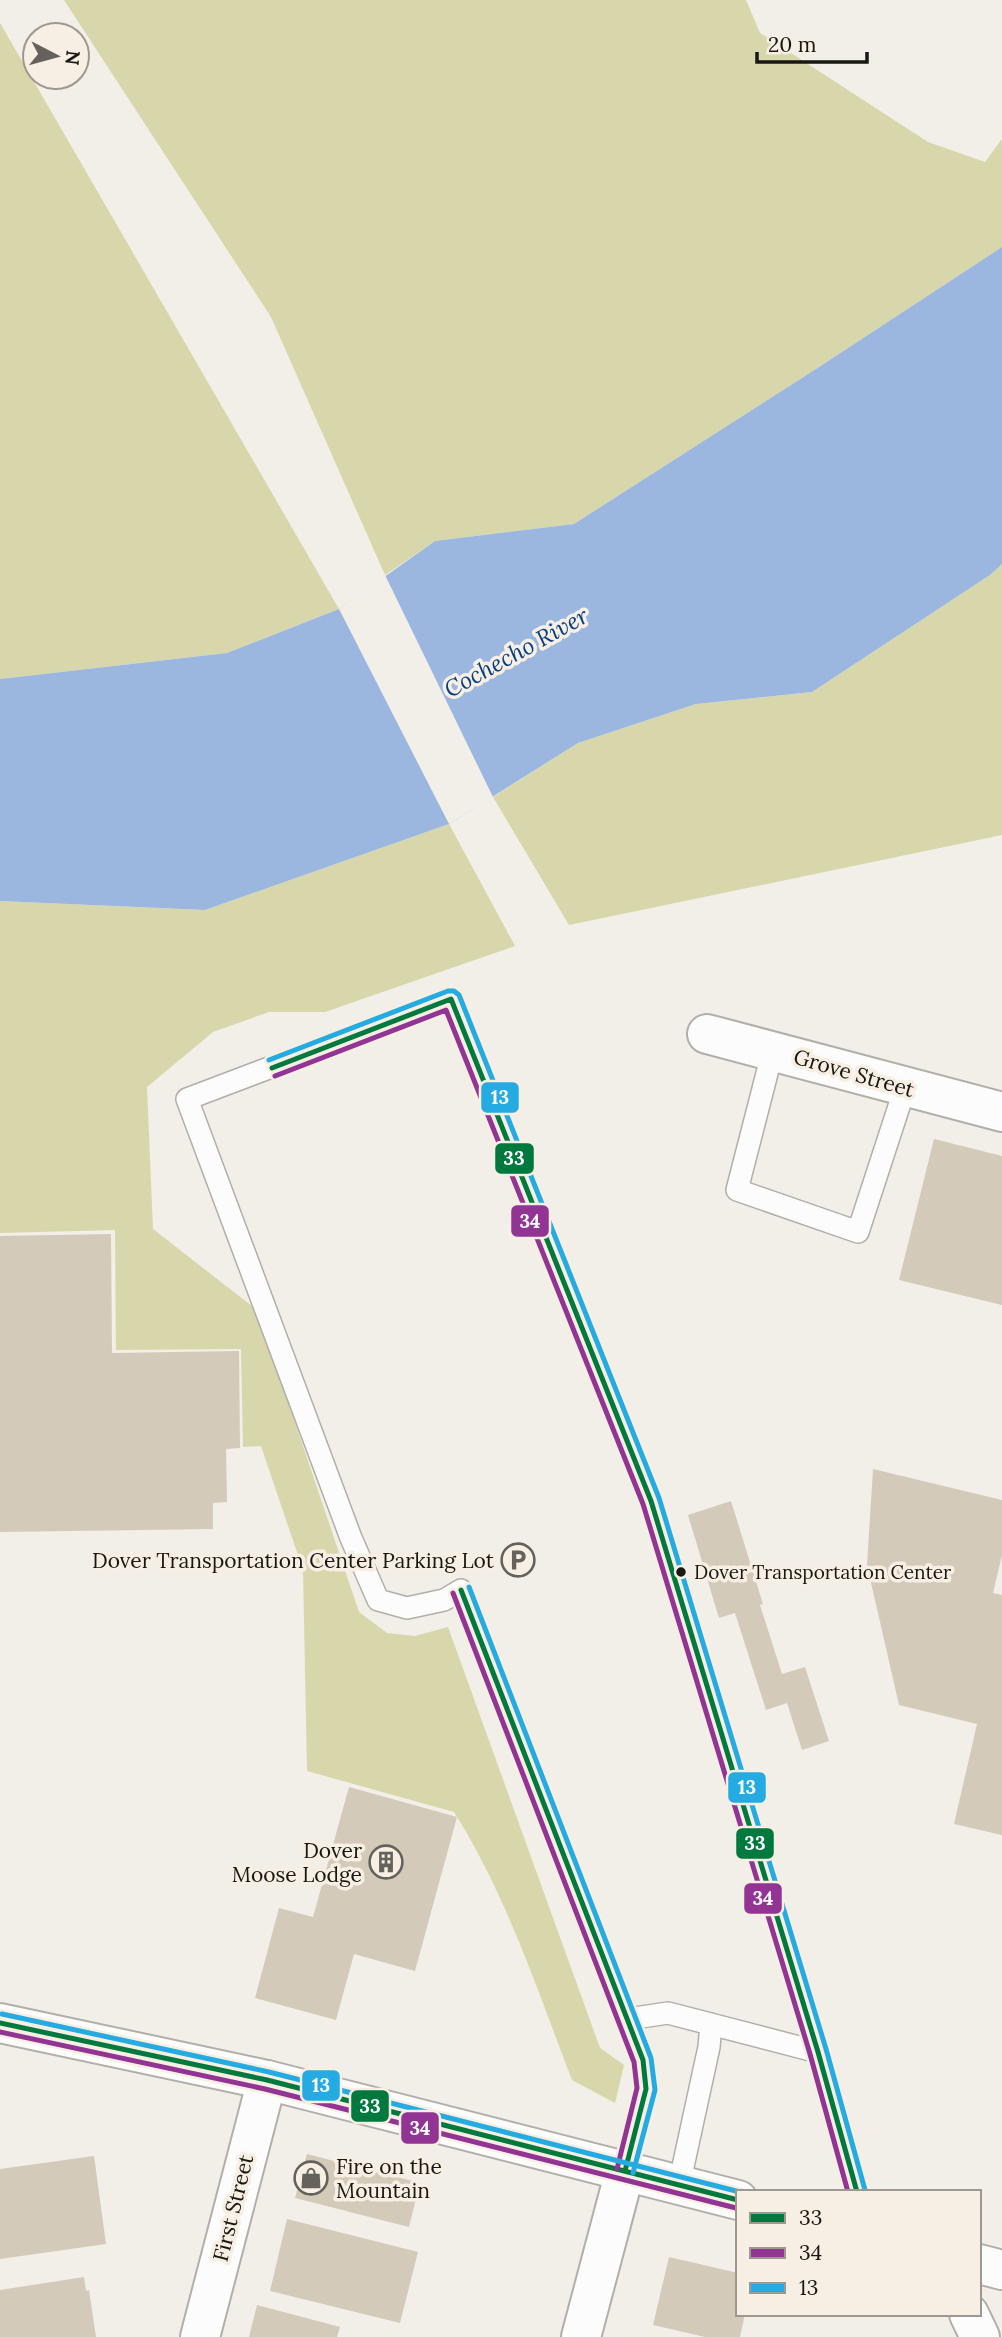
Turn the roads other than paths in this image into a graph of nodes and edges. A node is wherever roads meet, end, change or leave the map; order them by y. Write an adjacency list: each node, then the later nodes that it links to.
1 (707, 1034): 2 (street, Grove Street)
2 (773, 1050): 3 (street, Grove Street); 3 (lane)
3 (905, 1088): 4 (street, Grove Street)
4 (1002, 1112)
5 (628, 2019): 7 (lane); 8 (lane); 10 (lane)
6 (0, 2023): 9 (street)
7 (711, 2024): 8 (lane); 11 (lane)
8 (818, 2052): 12 (lane)
9 (267, 2080): 10 (street); 17 (street, First Street)
10 (625, 2171): 11 (street); 18 (street)
11 (679, 2185): 13 (street)
12 (856, 2190)
13 (736, 2199)
14 (981, 2265): 15 (street)
15 (1002, 2270)
16 (970, 2316): 19 (street)
17 (204, 2322)
18 (581, 2337)
19 (980, 2337)

